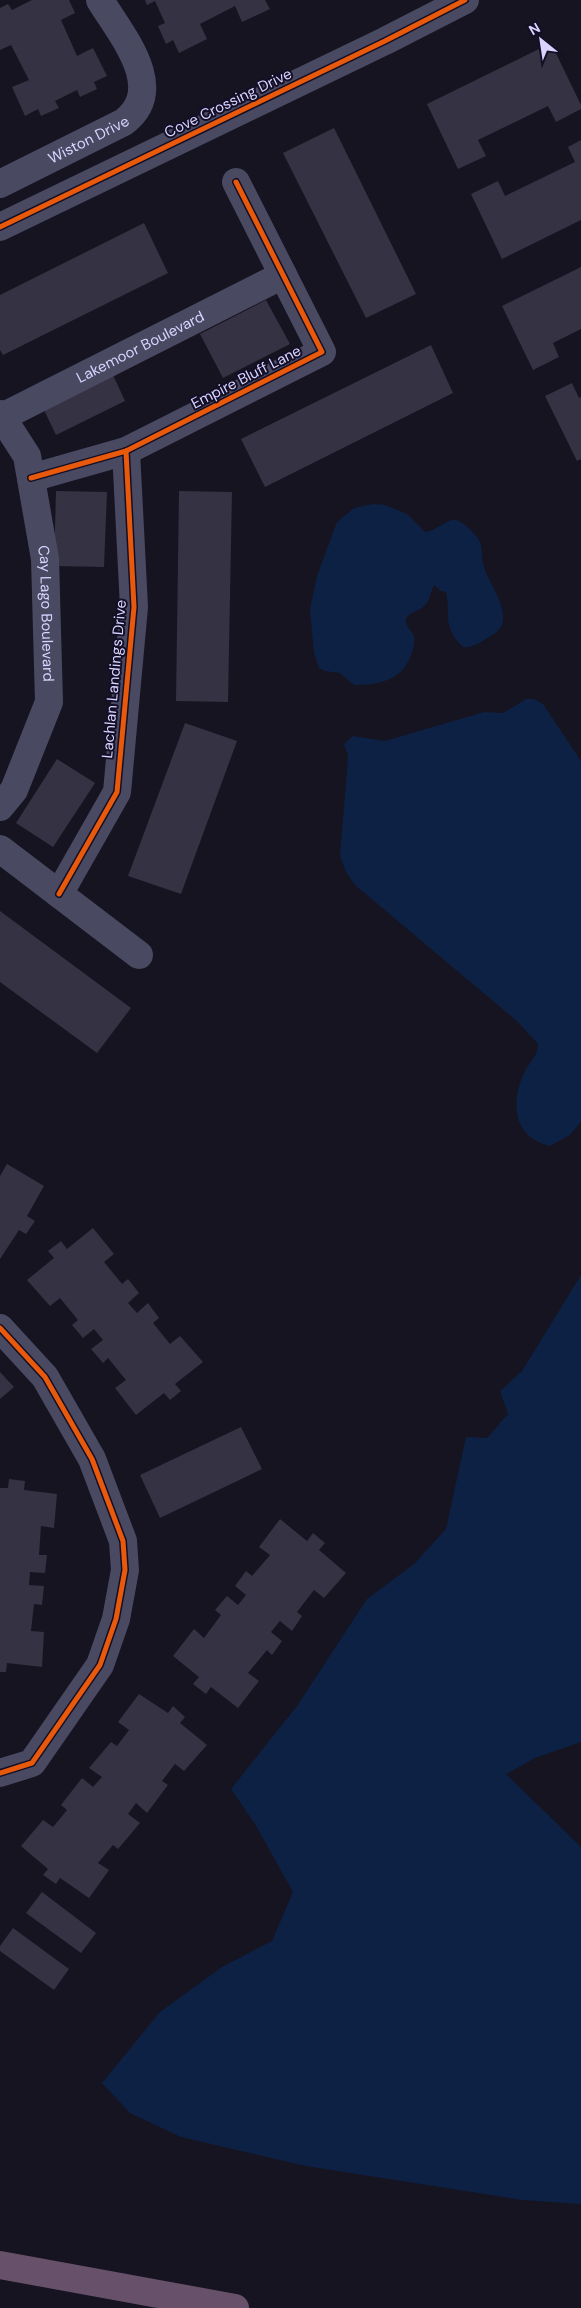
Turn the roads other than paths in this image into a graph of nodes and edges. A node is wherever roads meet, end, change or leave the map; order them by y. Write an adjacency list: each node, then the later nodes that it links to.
1 (100, 0): 4 (street, Wiston Drive)
2 (465, 0): 5 (street, Cove Crossing Drive)
3 (236, 182): 6 (street, Empire Bluff Lane)
4 (0, 184)
5 (0, 227)
6 (283, 275): 7 (street, Lakemoor Boulevard); 8 (street, Empire Bluff Lane)
7 (1, 416): 9 (street, Cay Lago Boulevard)
8 (126, 451): 9 (street, Empire Bluff Lane); 12 (street, Lachlan Landings Drive)
9 (31, 478): 10 (street, Cay Lago Boulevard)
10 (0, 807)
11 (0, 849): 12 (street)
12 (60, 894): 13 (street)
13 (139, 955)
14 (0, 1328): 15 (street)
15 (0, 1773)
16 (0, 2265): 17 (highway)
17 (235, 2308)

